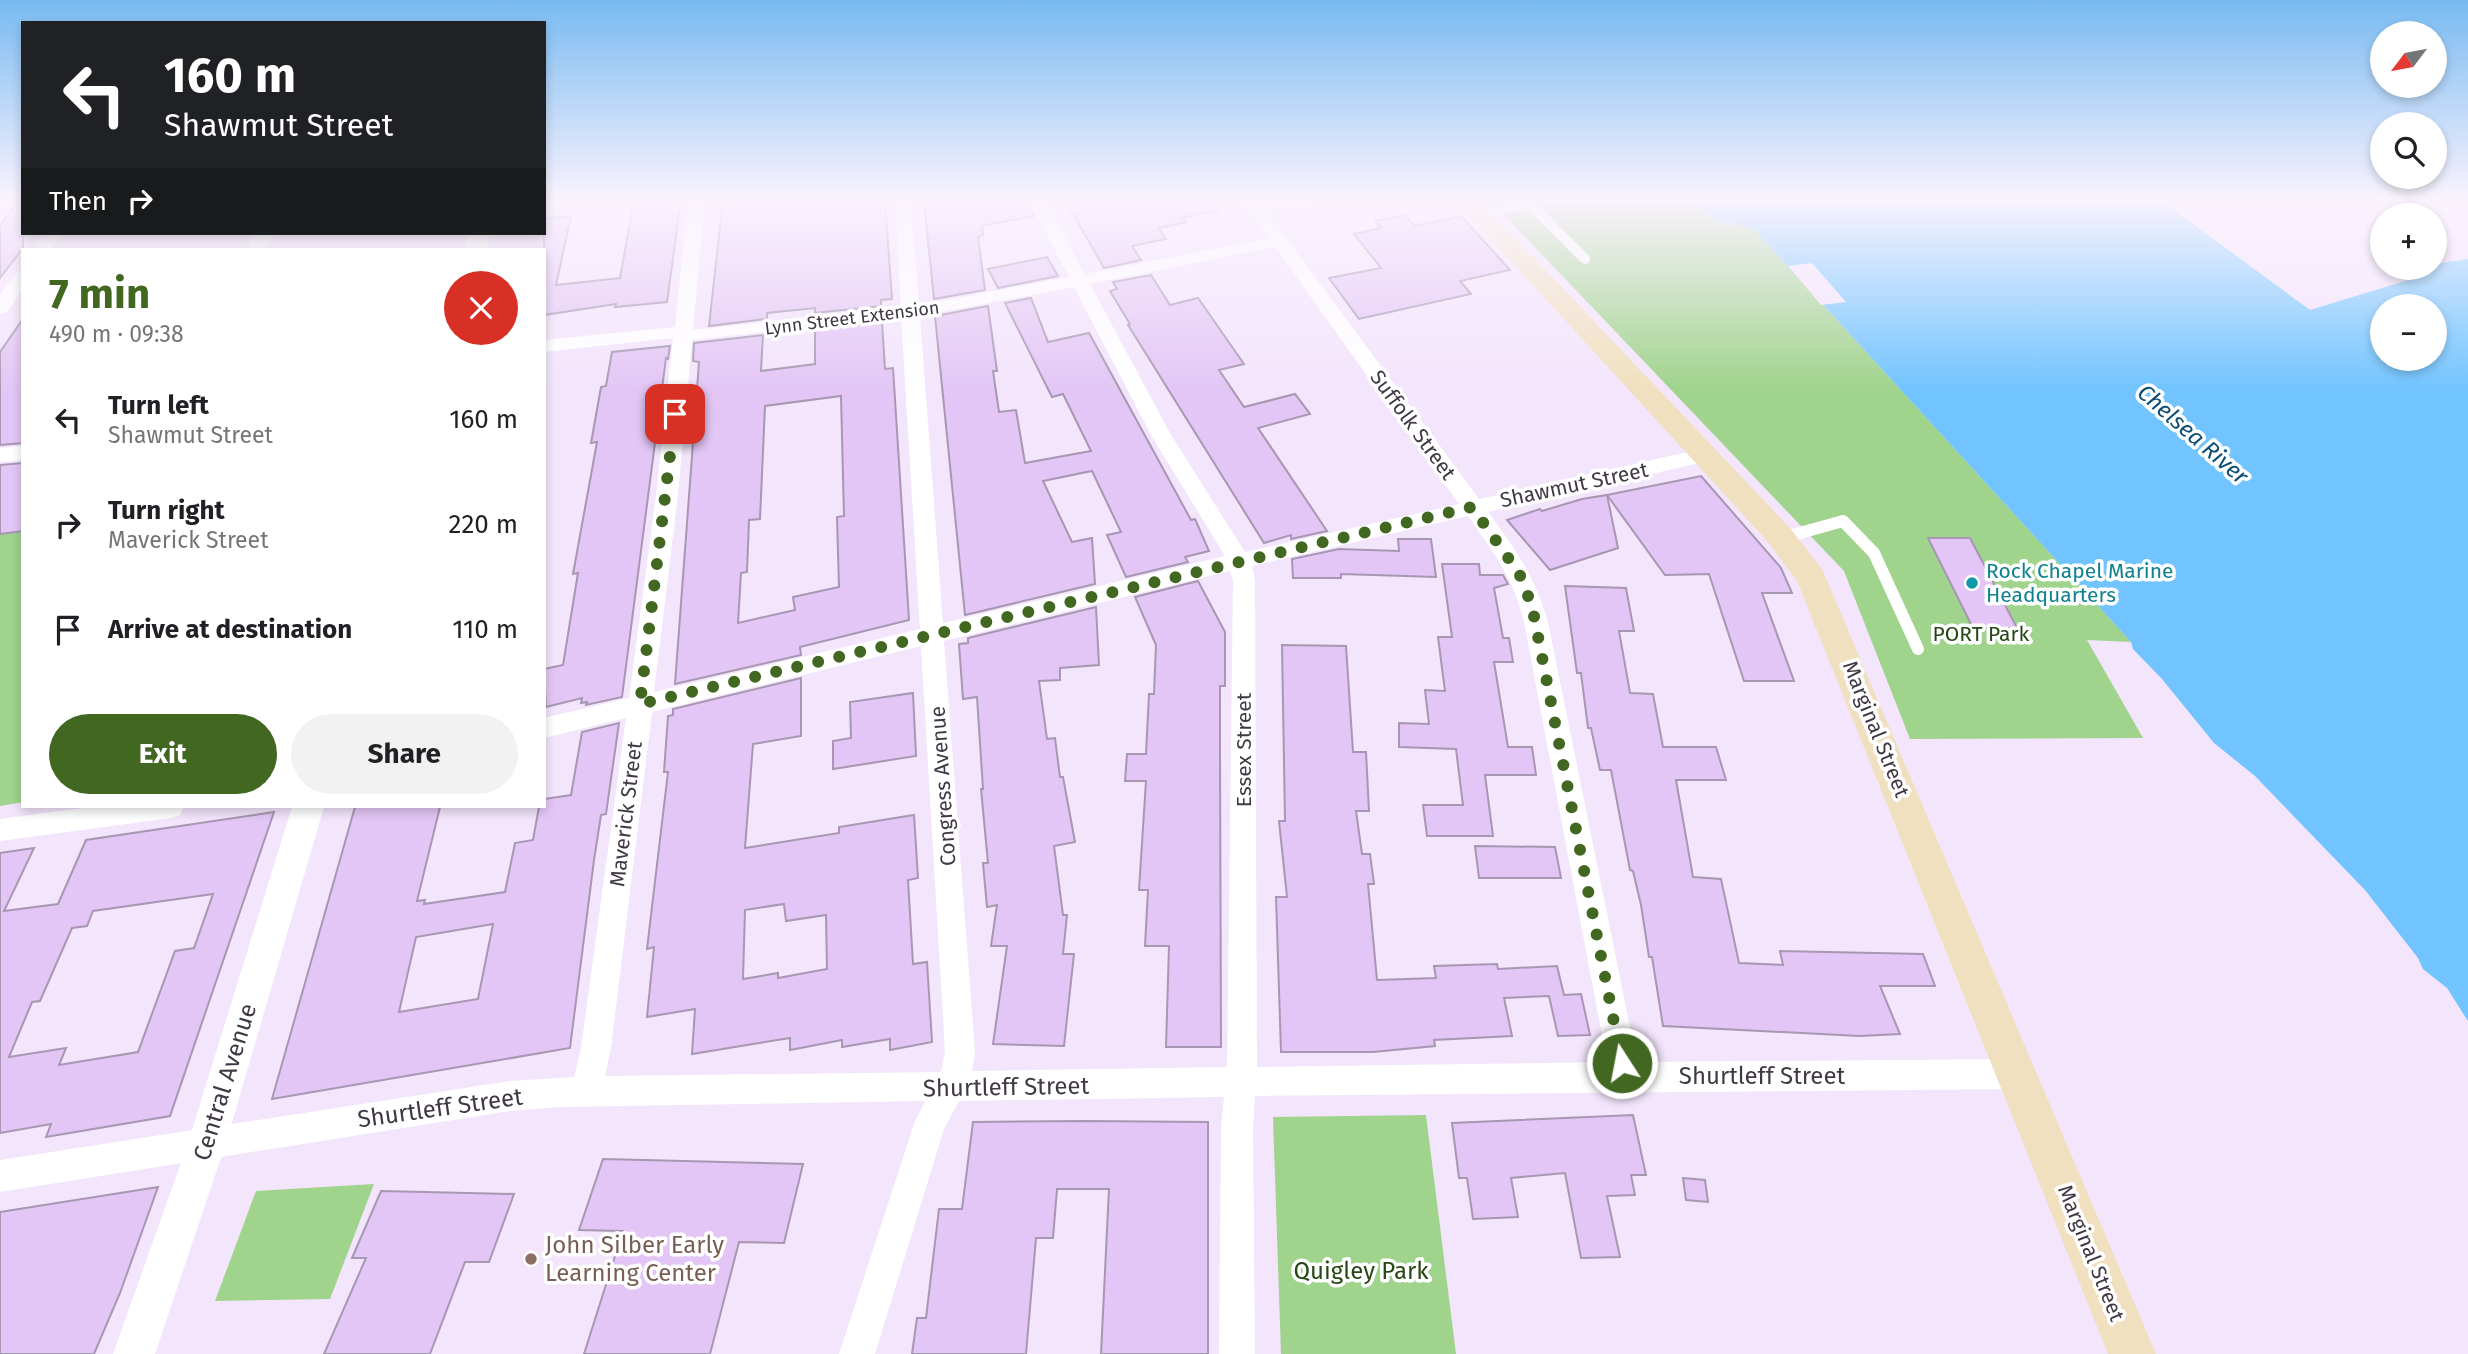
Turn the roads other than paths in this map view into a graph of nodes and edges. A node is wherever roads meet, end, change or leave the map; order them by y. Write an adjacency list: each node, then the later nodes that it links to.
1 (691, 263): 11 (street, Maverick Street)
2 (908, 263): 10 (street, Congress Avenue)
3 (1071, 263): 8 (street, Essex Street)
4 (1169, 263): 8 (street, Lynn Street Extension)
5 (1296, 263): 16 (street, Suffolk Street)
6 (1525, 263): 15 (main road, Marginal Street)
7 (21, 279): 9 (street)
8 (1080, 281): 10 (street, Lynn Street Extension); 18 (street, Essex Street)
9 (0, 308)
10 (912, 311): 11 (street, Lynn Street Extension); 19 (street, Congress Avenue)
11 (684, 334): 12 (street, Lynn Street Extension); 21 (street, Maverick Street)
12 (546, 346)
13 (21, 453): 14 (street)
14 (0, 455)
15 (1705, 456): 16 (street, Shawmut Street); 17 (main road, Marginal Street)
16 (1472, 507): 18 (street, Shawmut Street); 27 (street, Suffolk Street)
17 (1782, 538): 20 (lane); 26 (main road, Marginal Street)
18 (1239, 561): 19 (street, Shawmut Street); 28 (street, Essex Street)
19 (934, 635): 21 (street, Shawmut Street); 29 (street, Congress Avenue)
20 (1918, 649)
21 (640, 704): 22 (street, Shawmut Street); 30 (street, Maverick Street)
22 (546, 727)
23 (164, 808): 25 (street)
24 (308, 808): 31 (street, Central Avenue)
25 (0, 830)
26 (2018, 1074): 27 (street, Shurtleff Street); 36 (main road, Marginal Street)
27 (1625, 1077): 28 (street, Shurtleff Street)
28 (1242, 1084): 29 (street, Shurtleff Street); 35 (street, Essex Street)
29 (950, 1087): 30 (street, Shurtleff Street); 34 (street, Congress Avenue)
30 (586, 1092): 31 (street, Shurtleff Street)
31 (207, 1143): 32 (street, Shurtleff Street); 33 (street, Central Avenue)
32 (0, 1176)
33 (134, 1354)
34 (857, 1354)
35 (1237, 1354)
36 (2132, 1354)

